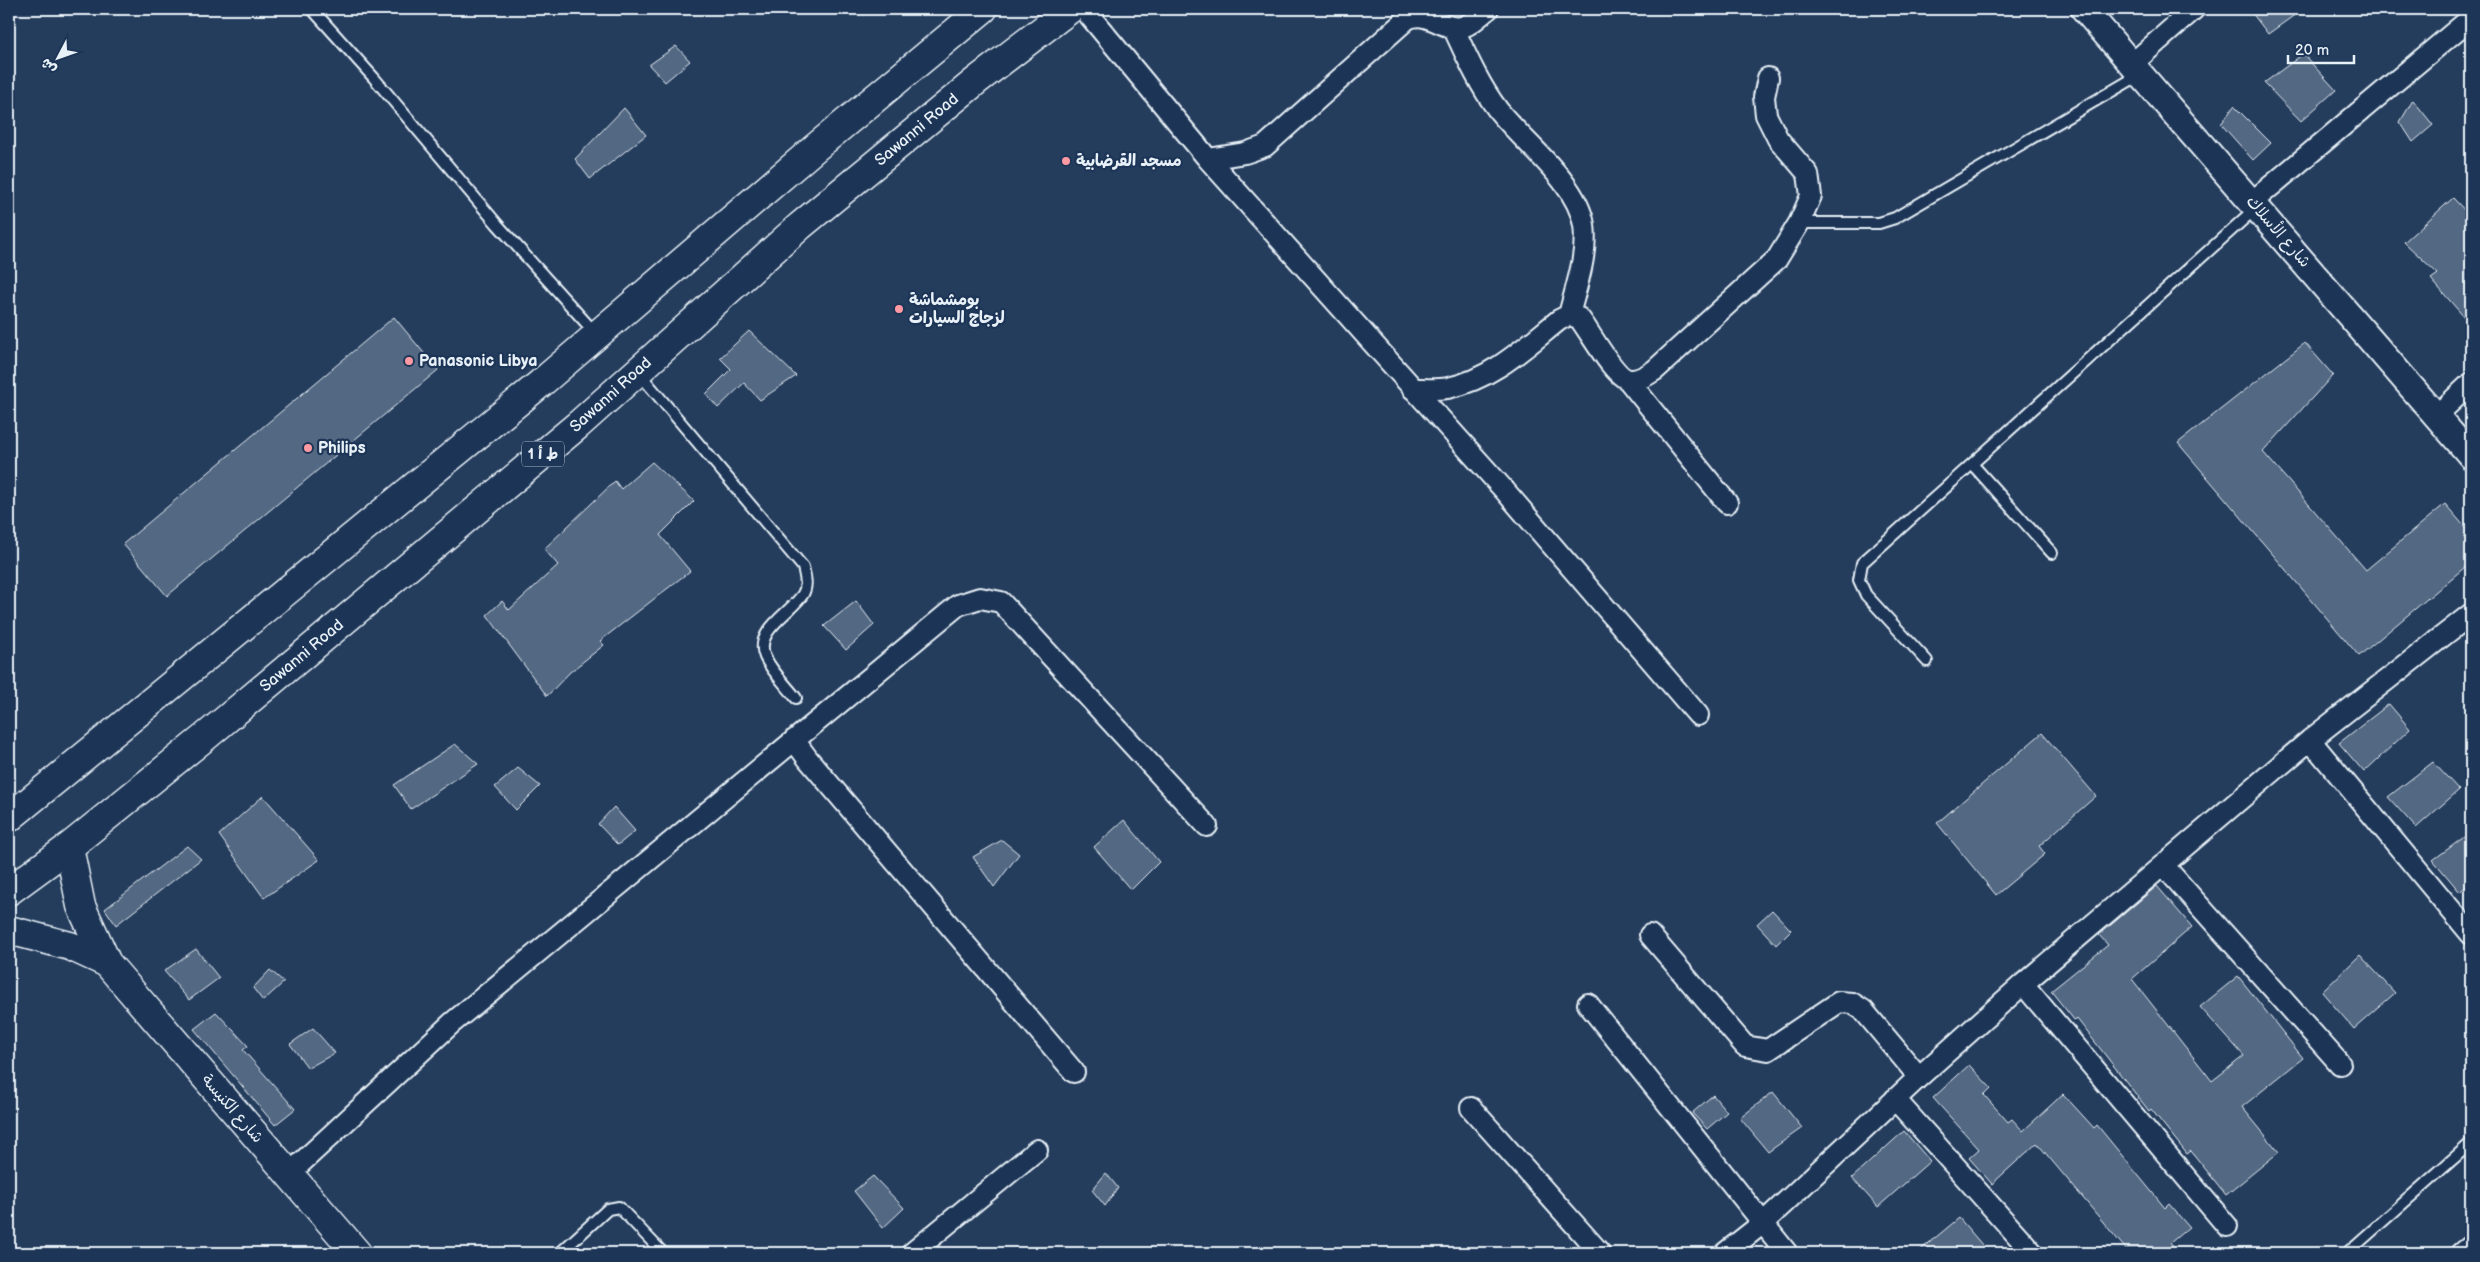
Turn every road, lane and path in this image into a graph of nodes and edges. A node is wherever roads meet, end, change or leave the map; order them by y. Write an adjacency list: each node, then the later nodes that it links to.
1 (312, 9): 16 (lane)
2 (983, 9): 16 (main road)
3 (1070, 9): 17 (main road, Sawanni Road / ط أ 1)
4 (1084, 9): 12 (street)
5 (1488, 9): 9 (street)
6 (2084, 9): 10 (street, شارع الأسلاك)
7 (2194, 9): 10 (street)
8 (2471, 18): 13 (street)
9 (1453, 27): 12 (street); 15 (street)
10 (2136, 69): 13 (street, شارع الأسلاك); 14 (lane)
11 (1768, 78): 14 (street)
12 (1208, 159): 20 (street)
13 (2254, 204): 21 (street, شارع الأسلاك); 23 (lane)
14 (1799, 223): 18 (street)
15 (1569, 315): 18 (street); 20 (street)
16 (597, 335): 32 (main road)
17 (638, 372): 28 (lane); 34 (main road, Sawanni Road / ط أ 1)
18 (1628, 380): 24 (street)
19 (2471, 383): 21 (street)
20 (1413, 389): 29 (street)
21 (2436, 416): 22 (street, شارع الأسلاك)
22 (2471, 456)
23 (1972, 464): 25 (lane); 27 (lane)
24 (1727, 503)
25 (2052, 553)
26 (2471, 614): 31 (street)
27 (1926, 661)
28 (796, 698)
29 (1698, 715)
30 (794, 740): 33 (street); 44 (street); 50 (street)
31 (2310, 740): 35 (street); 38 (street)
32 (9, 818)
33 (1207, 826)
34 (69, 847): 36 (main road, Sawanni Road / ط أ 1); 40 (main road, شارع الكنيسة)
35 (2164, 866): 41 (street); 43 (street)
36 (9, 891)
37 (9, 930): 40 (main road, شارع الكنيسة)
38 (2471, 934)
39 (1650, 935): 45 (street)
40 (107, 963): 50 (main road, شارع الكنيسة)
41 (2023, 984): 45 (street); 52 (street)
42 (1588, 1004): 51 (street)
43 (2340, 1064)
44 (1074, 1072)
45 (1919, 1077): 46 (street)
46 (1895, 1099): 51 (street); 61 (street)
47 (1471, 1108): 58 (street)
48 (2471, 1143): 62 (lane)
49 (1038, 1150): 57 (street)
50 (288, 1175): 54 (main road, شارع الكنيسة)
51 (1763, 1223): 59 (street); 60 (street)
52 (2227, 1226)
53 (2471, 1245): 63 (street)
54 (357, 1253)
55 (560, 1253): 56 (lane)
56 (663, 1253)
57 (912, 1253)
58 (1600, 1253)
59 (1725, 1253)
60 (1787, 1253)
61 (2033, 1253)
62 (2347, 1253)
63 (2461, 1253)

